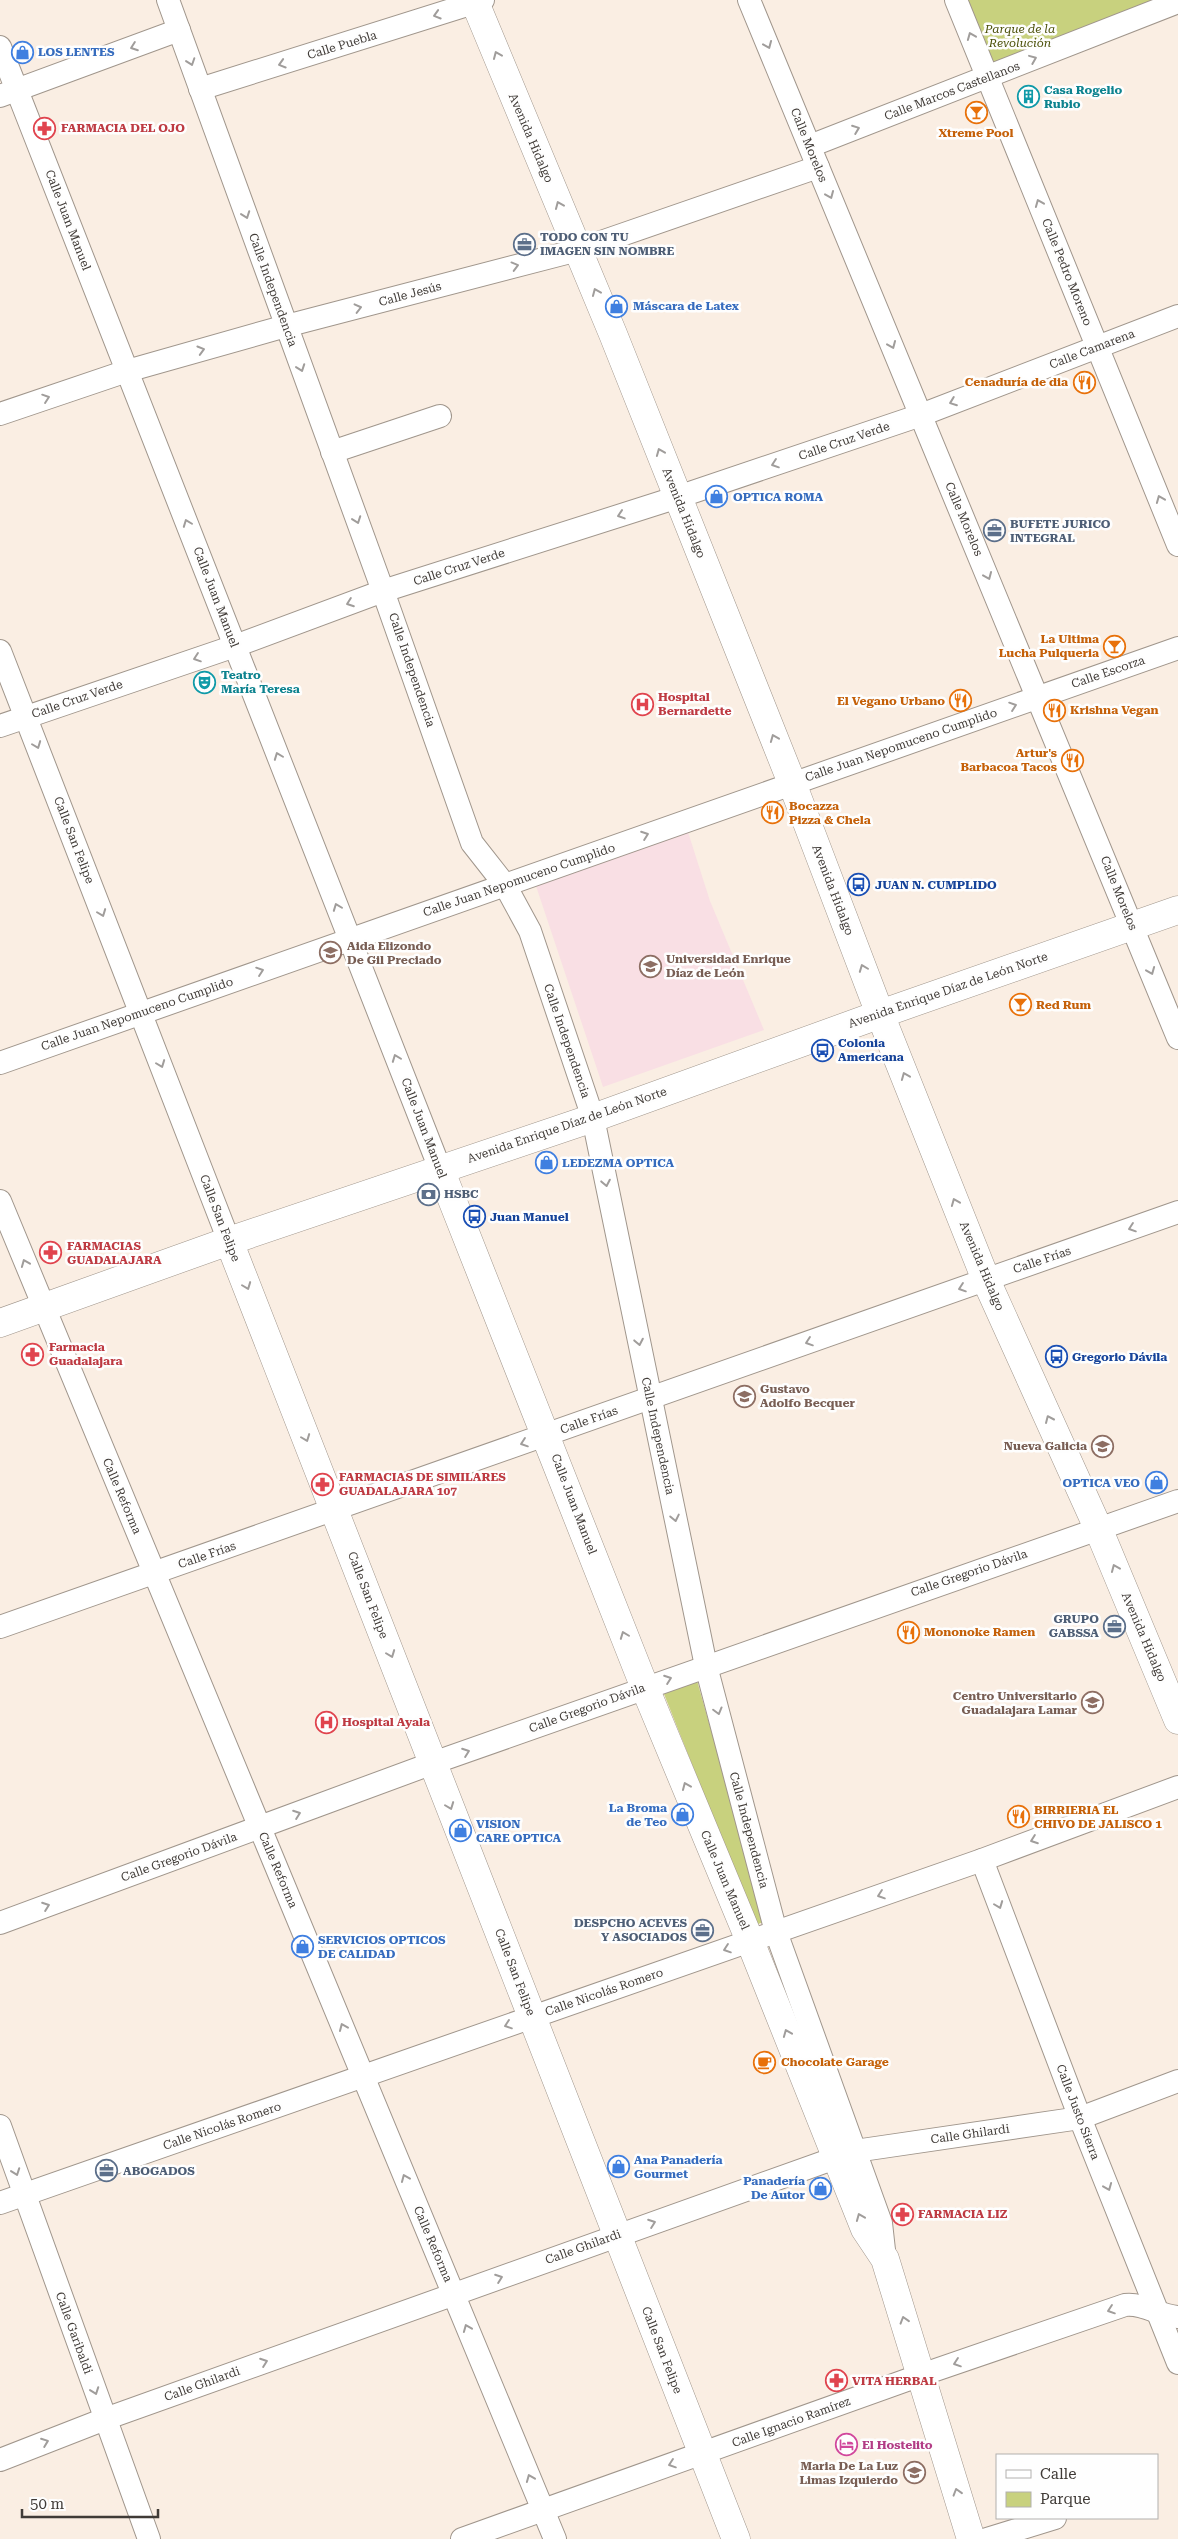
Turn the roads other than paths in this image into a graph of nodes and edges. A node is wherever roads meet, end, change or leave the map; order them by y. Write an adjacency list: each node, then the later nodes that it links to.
1 (168, 0): 6 (street, Calle Independencia)
2 (749, 0): 11 (street, Calle Morelos, one-way to 11)
3 (956, 0): 8 (street, Calle Pedro Moreno, one-way to 3)
4 (477, 1): 9 (street, Calle Puebla, one-way to 9); 13 (main road, Avenida Hidalgo, one-way to 4)
5 (1178, 2): 8 (street, Calle Marcos Castellanos, one-way to 5)
6 (179, 30): 9 (street, Calle Independencia, one-way to 9); 10 (street, one-way to 10)
7 (0, 47): 10 (street, Calle Juan Manuel)
8 (988, 77): 11 (street, Calle Marcos Castellanos, one-way to 8); 16 (street, Calle Pedro Moreno, one-way to 8)
9 (200, 89): 15 (street, Calle Independencia, one-way to 15)
10 (8, 93): 17 (street, Calle Juan Manuel)
11 (810, 146): 12 (street, Calle Morelos)
12 (818, 167): 13 (street, Calle Jesús); 19 (street, Calle Morelos, one-way to 19)
13 (578, 250): 15 (street, Calle Jesús, one-way to 13); 22 (main road, Avenida Hidalgo, one-way to 13)
14 (1178, 316): 16 (street, Calle Camarena)
15 (286, 326): 17 (street, Calle Jesús, one-way to 15); 21 (street, Calle Independencia, one-way to 21)
16 (1098, 347): 19 (street, Calle Camarena, one-way to 19); 23 (street, Calle Pedro Moreno, one-way to 16)
17 (127, 371): 18 (street, Calle Jesús, one-way to 17); 25 (street, Calle Juan Manuel, one-way to 17)
18 (0, 414)
19 (921, 414): 22 (street, Calle Cruz Verde, one-way to 22); 28 (street, Calle Morelos, one-way to 28)
20 (440, 416): 21 (street)
21 (332, 452): 24 (street, Calle Independencia, one-way to 24)
22 (678, 497): 24 (street, Calle Cruz Verde, one-way to 24); 31 (main road, Avenida Hidalgo, one-way to 22)
23 (1178, 544)
24 (384, 591): 25 (street, Calle Cruz Verde, one-way to 25); 32 (street, Calle Independencia)
25 (234, 646): 29 (street, Calle Cruz Verde, one-way to 29); 35 (street, Calle Juan Manuel, one-way to 25)
26 (1178, 648): 28 (street, Calle Escorza)
27 (0, 651): 29 (street, Calle San Felipe)
28 (1038, 696): 31 (street, Calle Juan Nepomuceno Cumplido, one-way to 28); 34 (street, Calle Morelos)
29 (26, 717): 30 (street, Calle Cruz Verde); 36 (street, Calle San Felipe, one-way to 36)
30 (0, 726)
31 (792, 783): 32 (street, Calle Juan Nepomuceno Cumplido, one-way to 31); 37 (main road, Avenida Hidalgo, one-way to 31)
32 (505, 885): 35 (street, Calle Juan Nepomuceno Cumplido); 40 (street, Calle Independencia)
33 (1178, 910): 34 (main road, Avenida Enrique Díaz de León Norte)
34 (1133, 926): 37 (main road, Avenida Enrique Díaz de León Norte); 38 (street, Calle Morelos, one-way to 38)
35 (350, 939): 36 (street, Calle Juan Nepomuceno Cumplido, one-way to 35); 41 (street, Calle Juan Manuel, one-way to 35)
36 (141, 1013): 39 (street, Calle Juan Nepomuceno Cumplido); 44 (street, Calle San Felipe, one-way to 44)
37 (880, 1014): 40 (main road, Avenida Enrique Díaz de León Norte); 45 (main road, Avenida Hidalgo, one-way to 37)
38 (1178, 1038)
39 (0, 1063)
40 (593, 1118): 41 (main road, Avenida Enrique Díaz de León Norte); 48 (street, Calle Independencia, one-way to 48)
41 (440, 1169): 44 (main road, Avenida Enrique Díaz de León Norte); 49 (main road, Calle Juan Manuel)
42 (0, 1201): 46 (street, Calle Reforma, one-way to 42)
43 (1178, 1212): 45 (street, Calle Frías, one-way to 45)
44 (229, 1241): 46 (main road, Avenida Enrique Díaz de León Norte); 51 (main road, Calle San Felipe, one-way to 51)
45 (986, 1280): 48 (street, Calle Frías, one-way to 48); 52 (main road, Avenida Hidalgo, one-way to 45)
46 (44, 1308): 47 (main road, Avenida Enrique Díaz de León Norte); 53 (street, Calle Reforma)
47 (0, 1323)
48 (650, 1398): 49 (street, Calle Frías); 55 (street, Calle Independencia, one-way to 55)
49 (547, 1435): 51 (street, Calle Frías, one-way to 51); 56 (main road, Calle Juan Manuel, one-way to 49)
50 (1178, 1501): 52 (street, Calle Gregorio Dávila)
51 (335, 1510): 53 (street, Calle Frías); 58 (main road, Calle San Felipe, one-way to 58)
52 (1098, 1528): 55 (street, Calle Gregorio Dávila); 57 (main road, Avenida Hidalgo, one-way to 52)
53 (154, 1573): 54 (street, Calle Frías); 60 (street, Calle Reforma)
54 (0, 1627)
55 (706, 1666): 56 (street, Calle Gregorio Dávila, one-way to 55); 63 (street, Calle Independencia, one-way to 63)
56 (645, 1688): 58 (street, Calle Gregorio Dávila, one-way to 56); 64 (main road, Calle Juan Manuel, one-way to 56)
57 (1178, 1720)
58 (433, 1763): 60 (street, Calle Gregorio Dávila, one-way to 58); 65 (main road, Calle San Felipe, one-way to 65)
59 (1178, 1787): 61 (street, Calle Nicolás Romero, one-way to 61)
60 (260, 1828): 62 (street, Calle Gregorio Dávila, one-way to 60); 66 (street, Calle Reforma, one-way to 60)
61 (982, 1860): 63 (street, Calle Nicolás Romero, one-way to 63); 68 (street, Calle Justo Sierra, one-way to 68)
62 (0, 1923)
63 (776, 1932): 64 (street, Calle Nicolás Romero); 70 (street, Calle Independencia)
64 (750, 1941): 65 (street, Calle Nicolás Romero, one-way to 65); 70 (main road, Calle Juan Manuel, one-way to 64)
65 (532, 2016): 66 (street, Calle Nicolás Romero, one-way to 66); 73 (main road, Calle San Felipe)
66 (363, 2076): 71 (street, Calle Nicolás Romero); 74 (street, Calle Reforma, one-way to 66)
67 (1178, 2081): 68 (street, Calle Ghilardi)
68 (1080, 2118): 70 (street, Calle Ghilardi); 75 (street, Calle Justo Sierra, one-way to 75)
69 (0, 2126): 71 (street, Calle Garibaldi, one-way to 71)
70 (845, 2154): 73 (street, Calle Ghilardi, one-way to 70); 77 (main road, Calle Juan Manuel, one-way to 70)
71 (25, 2195): 72 (street, Calle Nicolás Romero); 78 (street, Calle Garibaldi, one-way to 78)
72 (0, 2203)
73 (618, 2235): 74 (street, Calle Ghilardi, one-way to 73); 79 (main road, Calle San Felipe)
74 (454, 2294): 78 (street, Calle Ghilardi, one-way to 74); 81 (street, Calle Reforma, one-way to 74)
75 (1168, 2314): 76 (street, Calle Justo Sierra); 77 (street, Calle Ignacio Ramírez, one-way to 77)
76 (1178, 2363)
77 (921, 2376): 79 (street, Calle Ignacio Ramírez); 87 (main road, Calle Juan Manuel, one-way to 77)
78 (105, 2419): 80 (street, Calle Ghilardi, one-way to 78); 83 (street, Calle Garibaldi)
79 (703, 2453): 81 (street, Calle Ignacio Ramírez, one-way to 81); 86 (main road, Calle San Felipe)
80 (0, 2460)
81 (543, 2510): 84 (street, Calle Ignacio Ramírez); 85 (street, Calle Reforma)
82 (1052, 2519): 88 (street)
83 (149, 2539)
84 (462, 2539)
85 (555, 2539)
86 (736, 2539)
87 (971, 2539)
88 (986, 2539)

